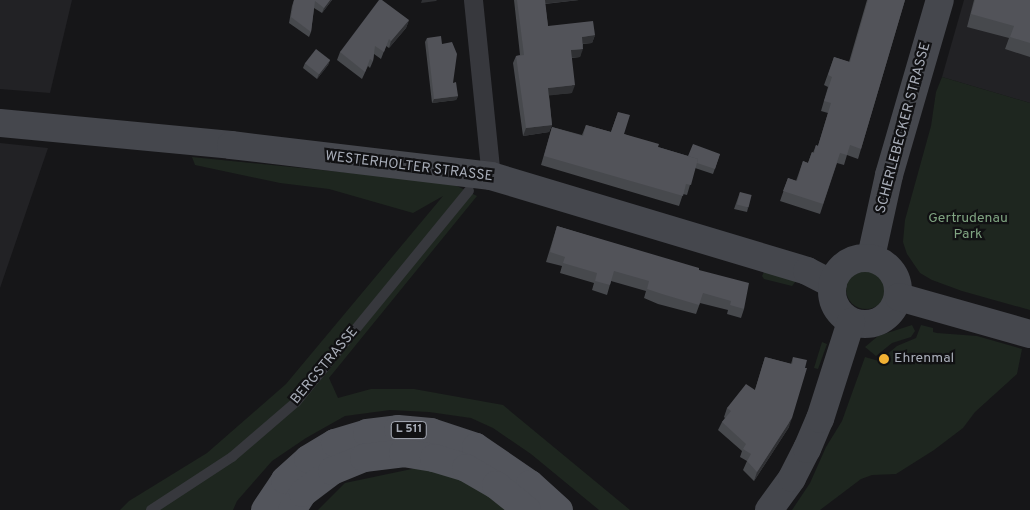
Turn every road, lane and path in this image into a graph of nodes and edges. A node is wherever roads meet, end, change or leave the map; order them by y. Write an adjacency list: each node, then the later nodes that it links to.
1 (473, 0): 4 (street)
2 (940, 0): 5 (street, SCHERLEBECKER STRASSE)
3 (0, 123): 4 (street, WESTERHOLTER STRASSE)
4 (480, 183): 6 (street, WESTERHOLTER STRASSE); 10 (lane, BERGSTRASSE)
5 (870, 258): 6 (street); 7 (street)
6 (833, 284): 8 (street)
7 (899, 297): 8 (street); 9 (street)
8 (851, 322): 15 (street)
9 (1030, 334)
10 (151, 510)
11 (265, 510): 14 (main road, L 511)
12 (292, 510): 13 (main road, L 511)
13 (527, 510)
14 (559, 510)
15 (769, 510)

